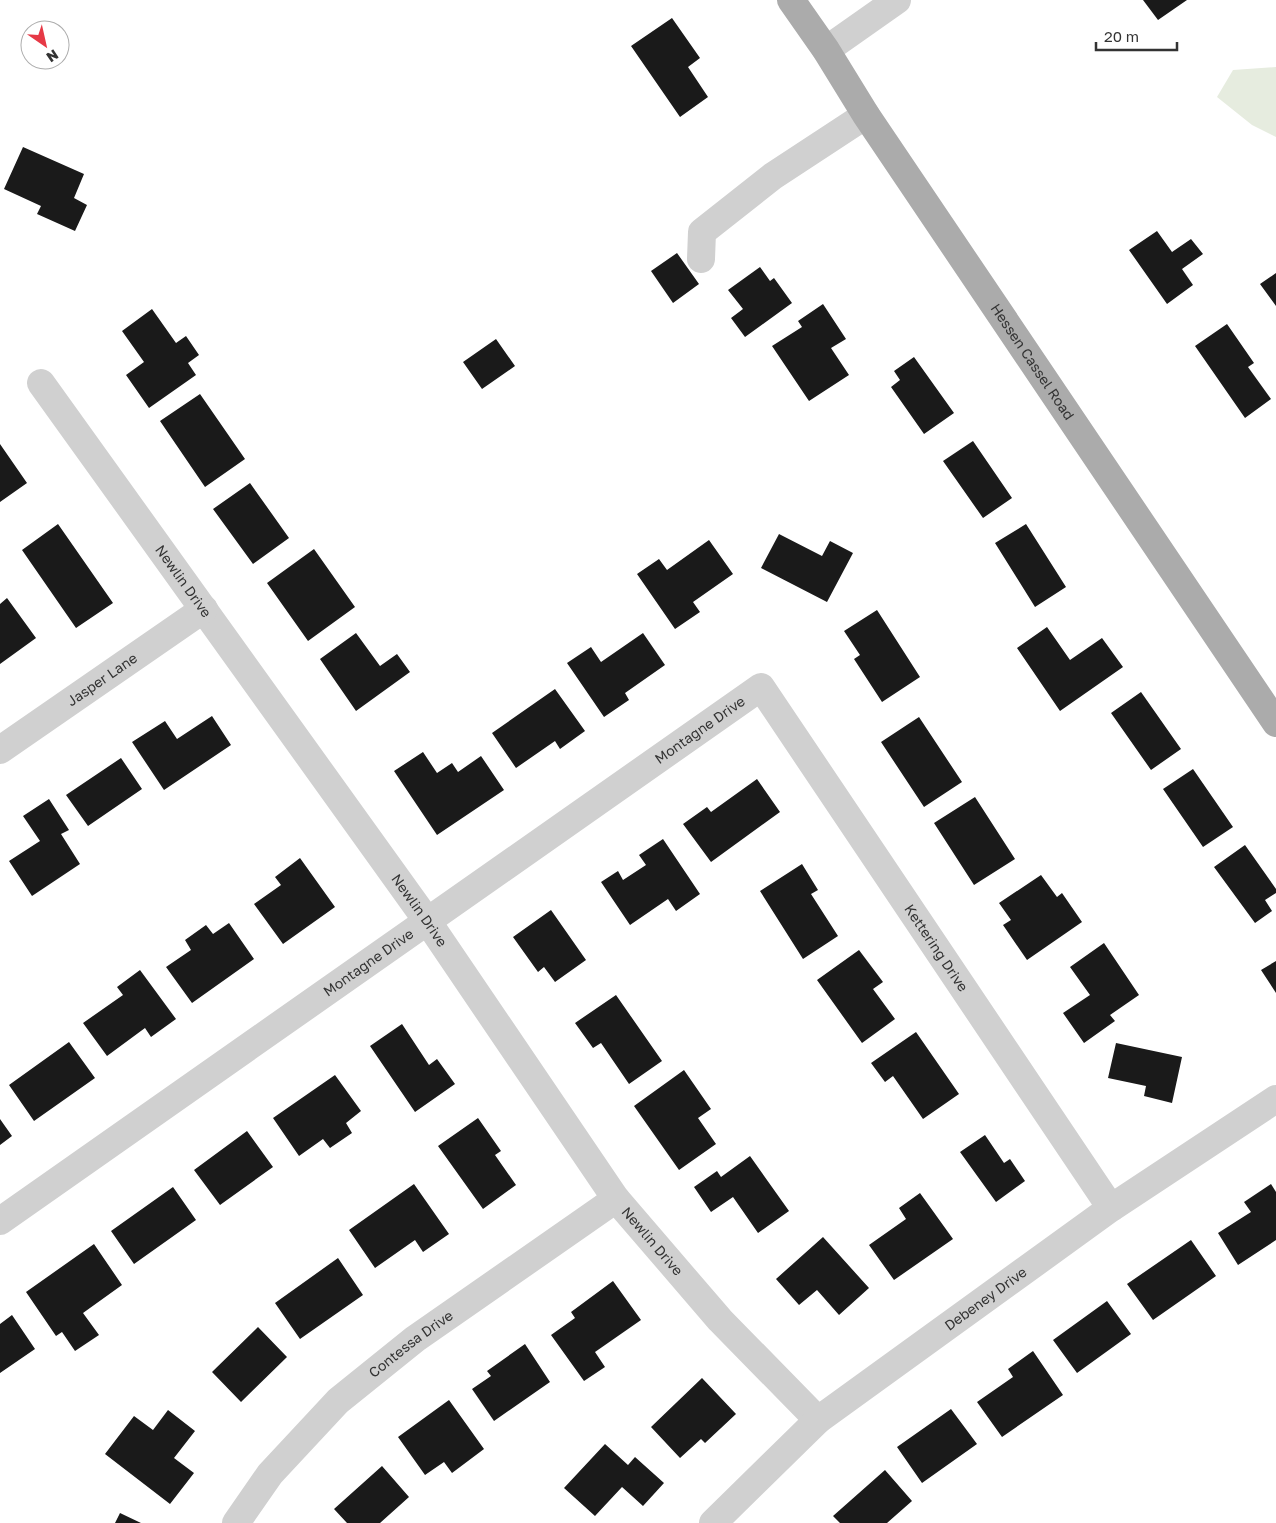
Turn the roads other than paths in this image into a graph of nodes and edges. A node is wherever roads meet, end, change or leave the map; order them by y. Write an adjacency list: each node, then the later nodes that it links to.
1 (791, 0): 3 (main road, Hessen Cassel Road)
2 (897, 0): 3 (street)
3 (826, 50): 4 (main road, Hessen Cassel Road)
4 (866, 115): 5 (street); 9 (main road, Hessen Cassel Road)
5 (701, 259)
6 (41, 382): 7 (street, Newlin Drive)
7 (204, 610): 10 (street, Jasper Lane); 11 (street, Newlin Drive)
8 (761, 687): 11 (street, Montagne Drive); 14 (street, Kettering Drive)
9 (1276, 723)
10 (0, 750)
11 (428, 922): 13 (street, Newlin Drive); 15 (street, Montagne Drive)
12 (1276, 1099): 14 (street, Debeney Drive)
13 (616, 1199): 16 (street, Newlin Drive); 17 (street, Contessa Drive)
14 (1112, 1208): 16 (street, Debeney Drive)
15 (0, 1221)
16 (818, 1420): 18 (street, Debeney Drive)
17 (236, 1523)
18 (713, 1523)

